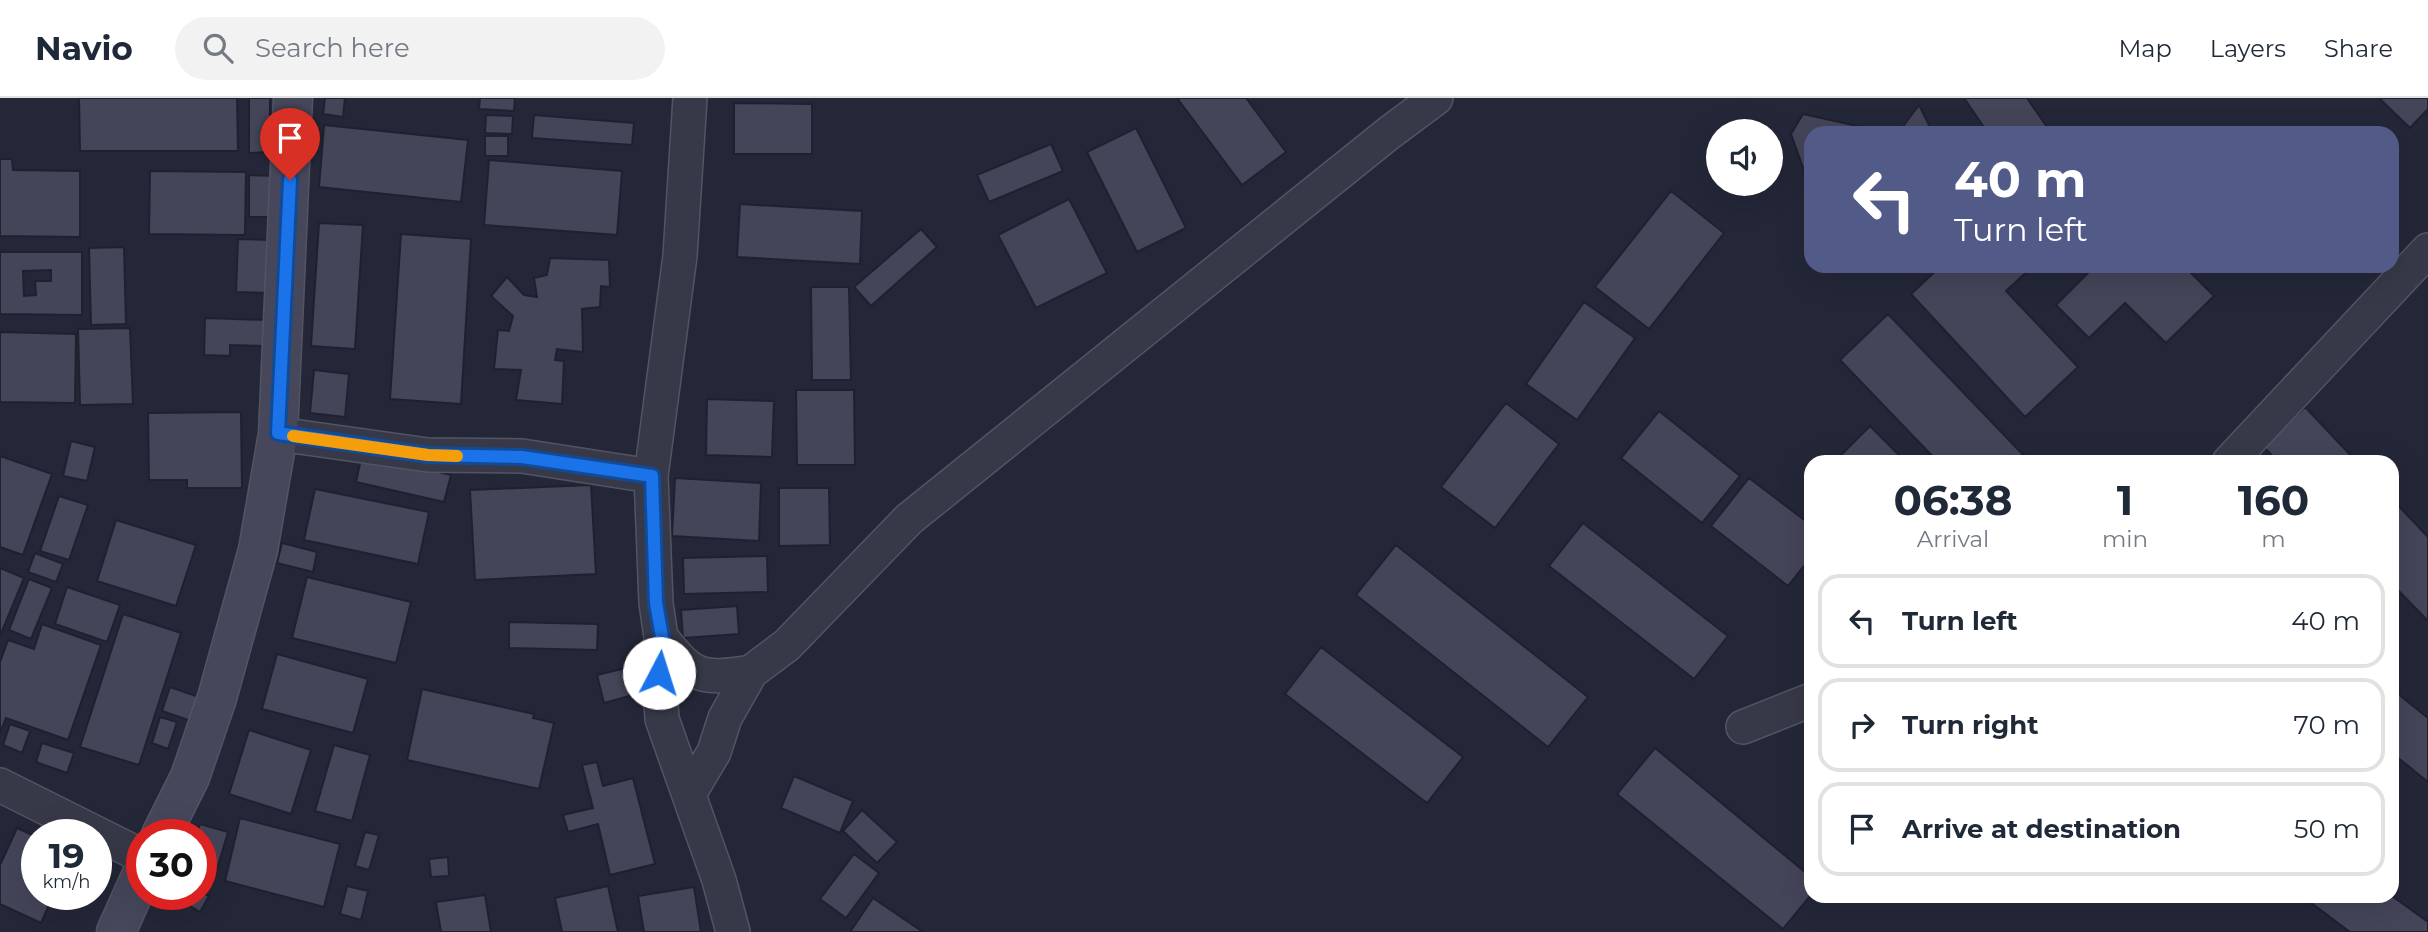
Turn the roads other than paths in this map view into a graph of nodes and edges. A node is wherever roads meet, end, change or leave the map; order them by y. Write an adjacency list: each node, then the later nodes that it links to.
1 (293, 98): 5 (street)
2 (690, 98): 7 (street)
3 (1436, 98): 9 (street)
4 (2428, 250): 6 (street)
5 (278, 433): 7 (street); 14 (street)
6 (2236, 455)
7 (652, 476): 8 (street)
8 (662, 637): 9 (street); 13 (street)
9 (751, 671): 13 (street)
10 (1804, 704): 11 (street)
11 (1743, 727)
12 (0, 785): 15 (street)
13 (688, 794): 18 (street)
14 (168, 819)
15 (126, 848)
16 (126, 910): 17 (street)
17 (116, 932)
18 (733, 932)

